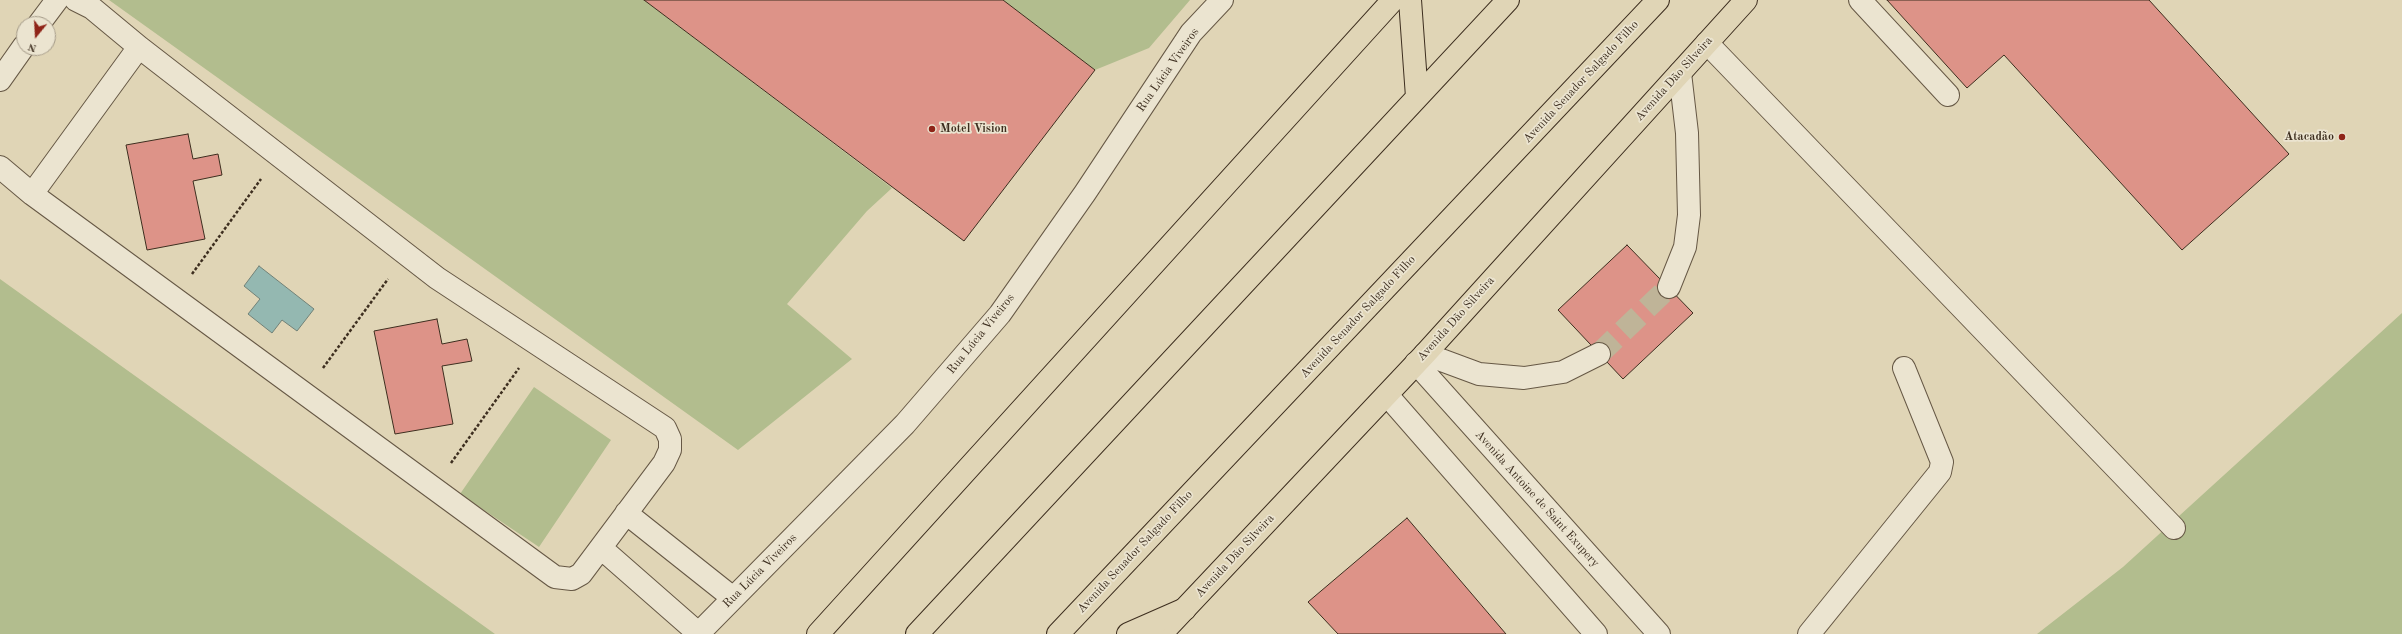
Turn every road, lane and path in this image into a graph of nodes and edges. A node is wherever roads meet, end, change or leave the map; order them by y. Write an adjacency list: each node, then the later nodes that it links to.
1 (57, 0): 10 (street)
2 (76, 0): 12 (street)
3 (1222, 0): 34 (street, Rua Lúcia Viveiros)
4 (1393, 0): 37 (main road)
5 (1410, 0): 17 (main road)
6 (1508, 0): 17 (main road)
7 (1658, 0): 39 (main road, Avenida Senador Salgado Filho)
8 (1746, 0): 11 (main road, Avenida Dão Silveira)
9 (1860, 0): 16 (street)
10 (45, 16)
11 (1707, 43): 14 (main road, Avenida Dão Silveira); 32 (street)
12 (139, 47): 20 (street); 31 (street)
13 (17, 56): 15 (street)
14 (1680, 73): 23 (street); 25 (main road, Avenida Dão Silveira)
15 (0, 80)
16 (1948, 95)
17 (1418, 97): 38 (main road)
18 (0, 167): 20 (street)
19 (264, 174): 22 (path)
20 (32, 194): 33 (street)
21 (390, 277): 28 (path)
22 (190, 278)
23 (1669, 287)
24 (1599, 354): 25 (street)
25 (1421, 358): 29 (main road, Avenida Dão Silveira); 43 (street, Avenida Antoine de Saint Exupery)
26 (522, 363): 30 (path)
27 (1904, 368): 44 (street)
28 (319, 374)
29 (1387, 395): 35 (main road, Avenida Dão Silveira); 42 (street)
30 (447, 469)
31 (626, 513): 33 (street); 34 (street)
32 (2174, 528)
33 (601, 548): 36 (street)
34 (733, 598): 36 (street, Rua Lúcia Viveiros)
35 (1185, 608): 40 (main road); 41 (main road, Avenida Dão Silveira)
36 (698, 634)
37 (818, 634)
38 (917, 634)
39 (1058, 634)
40 (1128, 634)
41 (1161, 634)
42 (1596, 634)
43 (1658, 634)
44 (1810, 634)

